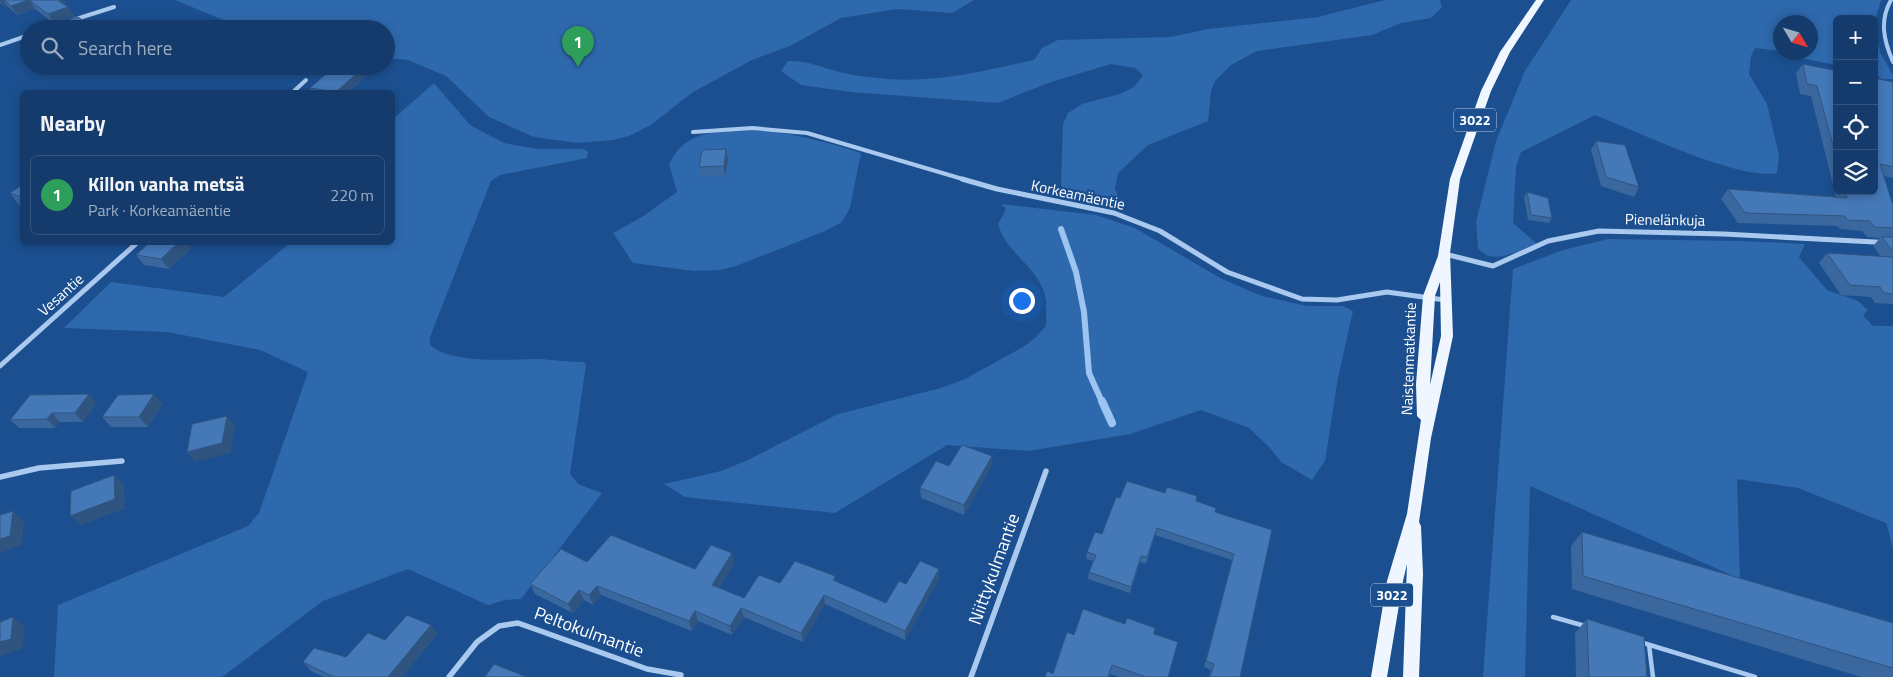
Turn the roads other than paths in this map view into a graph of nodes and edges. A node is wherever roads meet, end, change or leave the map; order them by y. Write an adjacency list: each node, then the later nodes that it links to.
1 (1540, 0): 13 (main road, Naistenmatkantie / 3022)
2 (1891, 0): 7 (street)
3 (114, 7): 4 (street)
4 (74, 20)
5 (20, 38): 6 (street)
6 (1, 44)
7 (1893, 62)
8 (306, 80): 9 (street)
9 (295, 90)
10 (693, 132): 14 (street, Korkeamäentie)
11 (1893, 243): 13 (street, Pienelänkuja)
12 (135, 245): 16 (street, Vesantie)
13 (1444, 254): 14 (main road, Naistenmatkantie / 3022); 15 (main road, Naistenmatkantie / 3022)
14 (1429, 296): 15 (street, Korkeamäentie); 17 (main road, Naistenmatkantie / 3022)
15 (1448, 300): 17 (main road, Naistenmatkantie / 3022)
16 (0, 366)
17 (1424, 438): 21 (main road, Naistenmatkantie / 3022)
18 (122, 461): 20 (street)
19 (1046, 471): 28 (street, Niittykulmantie)
20 (0, 478)
21 (1414, 514): 29 (main road, Naistenmatkantie / 3022); 30 (main road, Naistenmatkantie / 3022)
22 (1553, 617): 23 (lane)
23 (1590, 628)
24 (1633, 640): 25 (lane)
25 (1649, 644): 31 (lane); 32 (lane)
26 (681, 675): 27 (street, Peltokulmantie)
27 (450, 677)
28 (970, 677)
29 (1378, 677)
30 (1411, 677)
31 (1652, 677)
32 (1755, 677)

